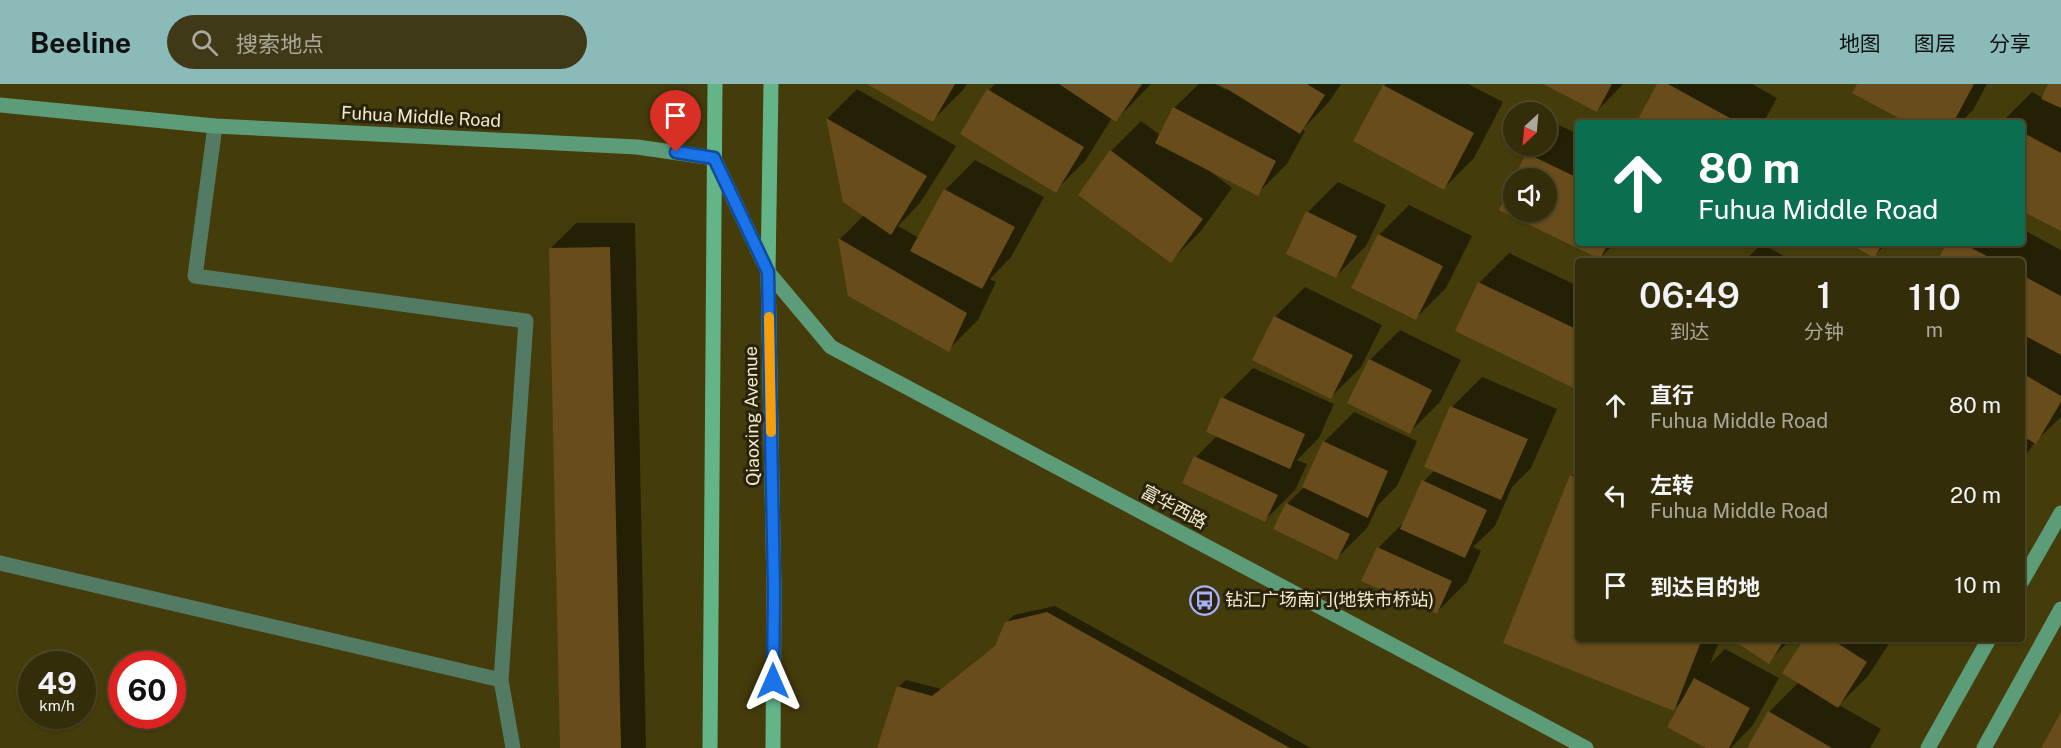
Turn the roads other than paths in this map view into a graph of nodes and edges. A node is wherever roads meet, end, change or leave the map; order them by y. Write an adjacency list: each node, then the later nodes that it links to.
1 (715, 84): 5 (main road)
2 (771, 84): 6 (main road, Qiaoxing Avenue)
3 (0, 105): 4 (main road, Fuhua Middle Road)
4 (215, 126): 5 (main road, Fuhua Middle Road); 12 (street)
5 (714, 158): 6 (main road); 14 (main road)
6 (768, 272): 15 (main road, Qiaoxing Avenue); 16 (main road, 富华西路)
7 (2061, 513): 9 (main road)
8 (0, 563): 12 (street)
9 (2025, 576)
10 (2061, 609): 18 (main road)
11 (1987, 642): 17 (main road)
12 (501, 680): 13 (street)
13 (513, 748)
14 (710, 748)
15 (773, 748)
16 (1586, 748)
17 (1928, 748)
18 (1984, 748)

